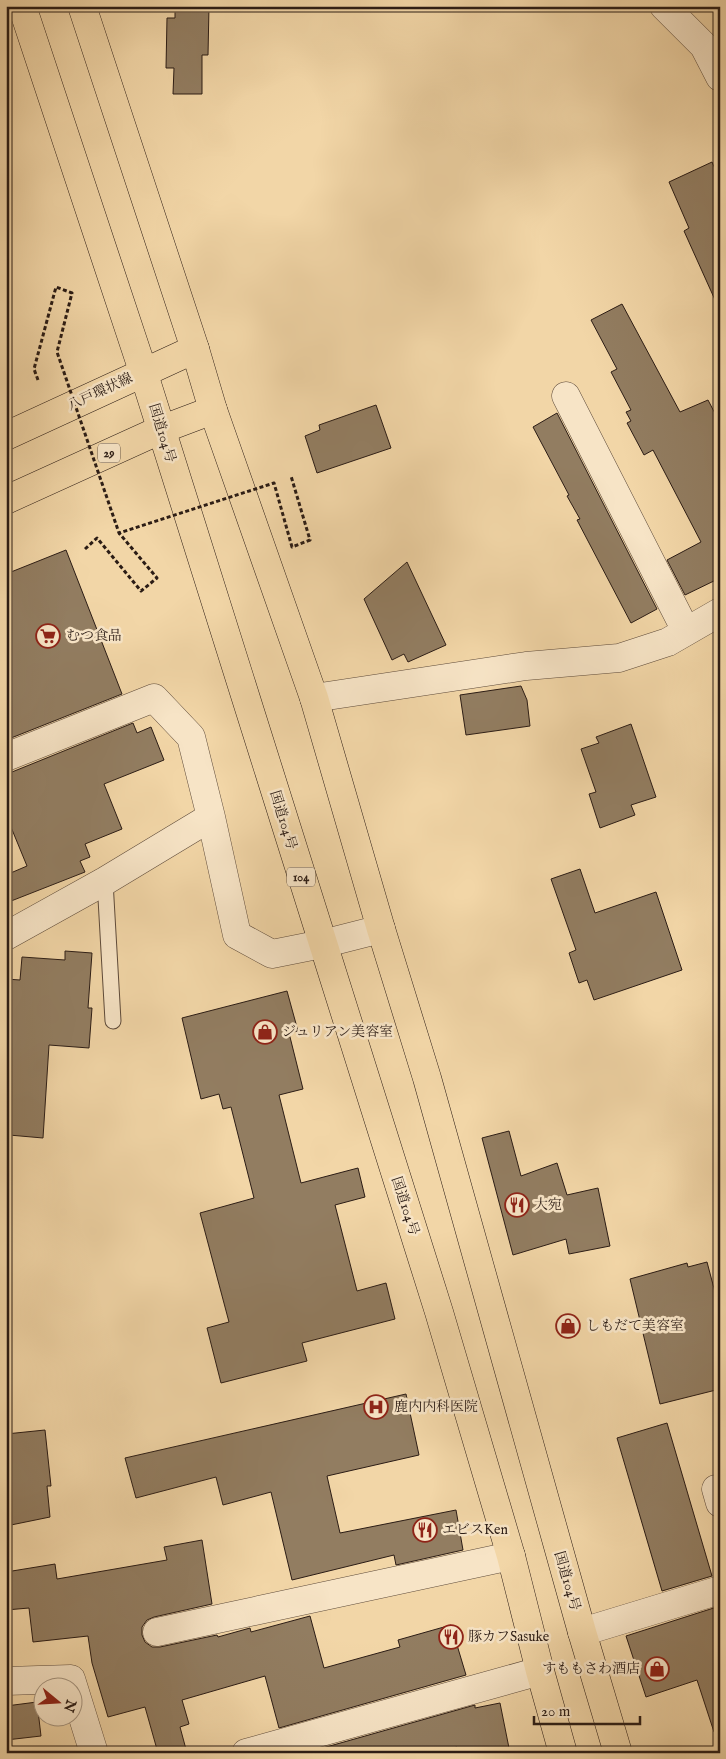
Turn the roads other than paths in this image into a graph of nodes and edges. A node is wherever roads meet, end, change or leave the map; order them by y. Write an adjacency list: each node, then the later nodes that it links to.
1 (22, 6): 6 (main road, 国道104号 / 104)
2 (82, 6): 5 (main road, 国道104号)
3 (664, 6): 4 (street)
4 (720, 77)
5 (195, 349): 6 (main road, 八戸環状線); 8 (main road, 国道104号)
6 (143, 372): 9 (main road, 国道104号 / 104); 10 (main road, 八戸環状線)
7 (566, 396): 13 (street)
8 (213, 410): 9 (main road, 29); 14 (main road, 国道104号)
9 (160, 430): 11 (main road, 29); 20 (main road, 国道104号 / 104)
10 (6, 436)
11 (6, 500)
12 (720, 612): 13 (street)
13 (686, 631): 14 (street)
14 (314, 698): 18 (main road, 国道104号)
15 (6, 757): 16 (street)
16 (211, 817): 17 (street); 20 (street)
17 (106, 881): 19 (street); 21 (lane)
18 (381, 929): 20 (street); 25 (main road, 国道104号)
19 (6, 936)
20 (322, 944): 22 (main road, 国道104号 / 104)
21 (113, 1021)
22 (511, 1556): 24 (street); 26 (main road, 国道104号 / 104)
23 (720, 1590): 25 (street)
24 (157, 1632)
25 (582, 1632): 31 (main road, 国道104号)
26 (540, 1671): 29 (street); 30 (main road, 国道104号 / 104)
27 (6, 1680): 28 (street)
28 (94, 1753)
29 (246, 1753)
30 (563, 1753)
31 (618, 1753)

